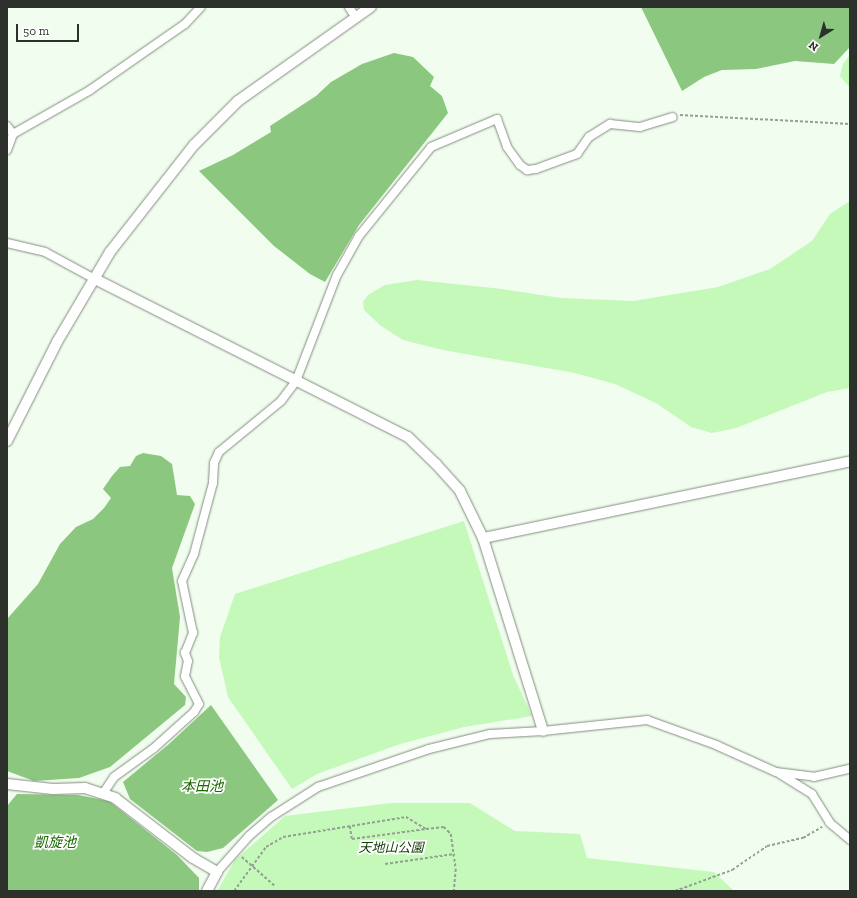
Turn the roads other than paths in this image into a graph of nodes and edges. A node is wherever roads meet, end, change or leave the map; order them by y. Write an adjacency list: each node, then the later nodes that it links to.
1 (201, 7): 7 (street)
2 (349, 7): 4 (street)
3 (371, 7): 4 (street)
4 (356, 18): 10 (street)
5 (672, 117): 11 (street)
6 (7, 126): 7 (street)
7 (13, 134): 8 (street)
8 (7, 150)
9 (7, 243): 10 (street)
10 (93, 278): 11 (street); 12 (street)
11 (296, 381): 14 (street); 19 (street)
12 (7, 441)
13 (850, 461): 14 (street)
14 (483, 538): 15 (street)
15 (543, 731): 17 (street); 21 (street)
16 (850, 769): 17 (street)
17 (776, 772): 20 (street)
18 (7, 784): 19 (street)
19 (104, 792): 21 (street)
20 (850, 840)
21 (217, 872): 22 (street)
22 (207, 891)

